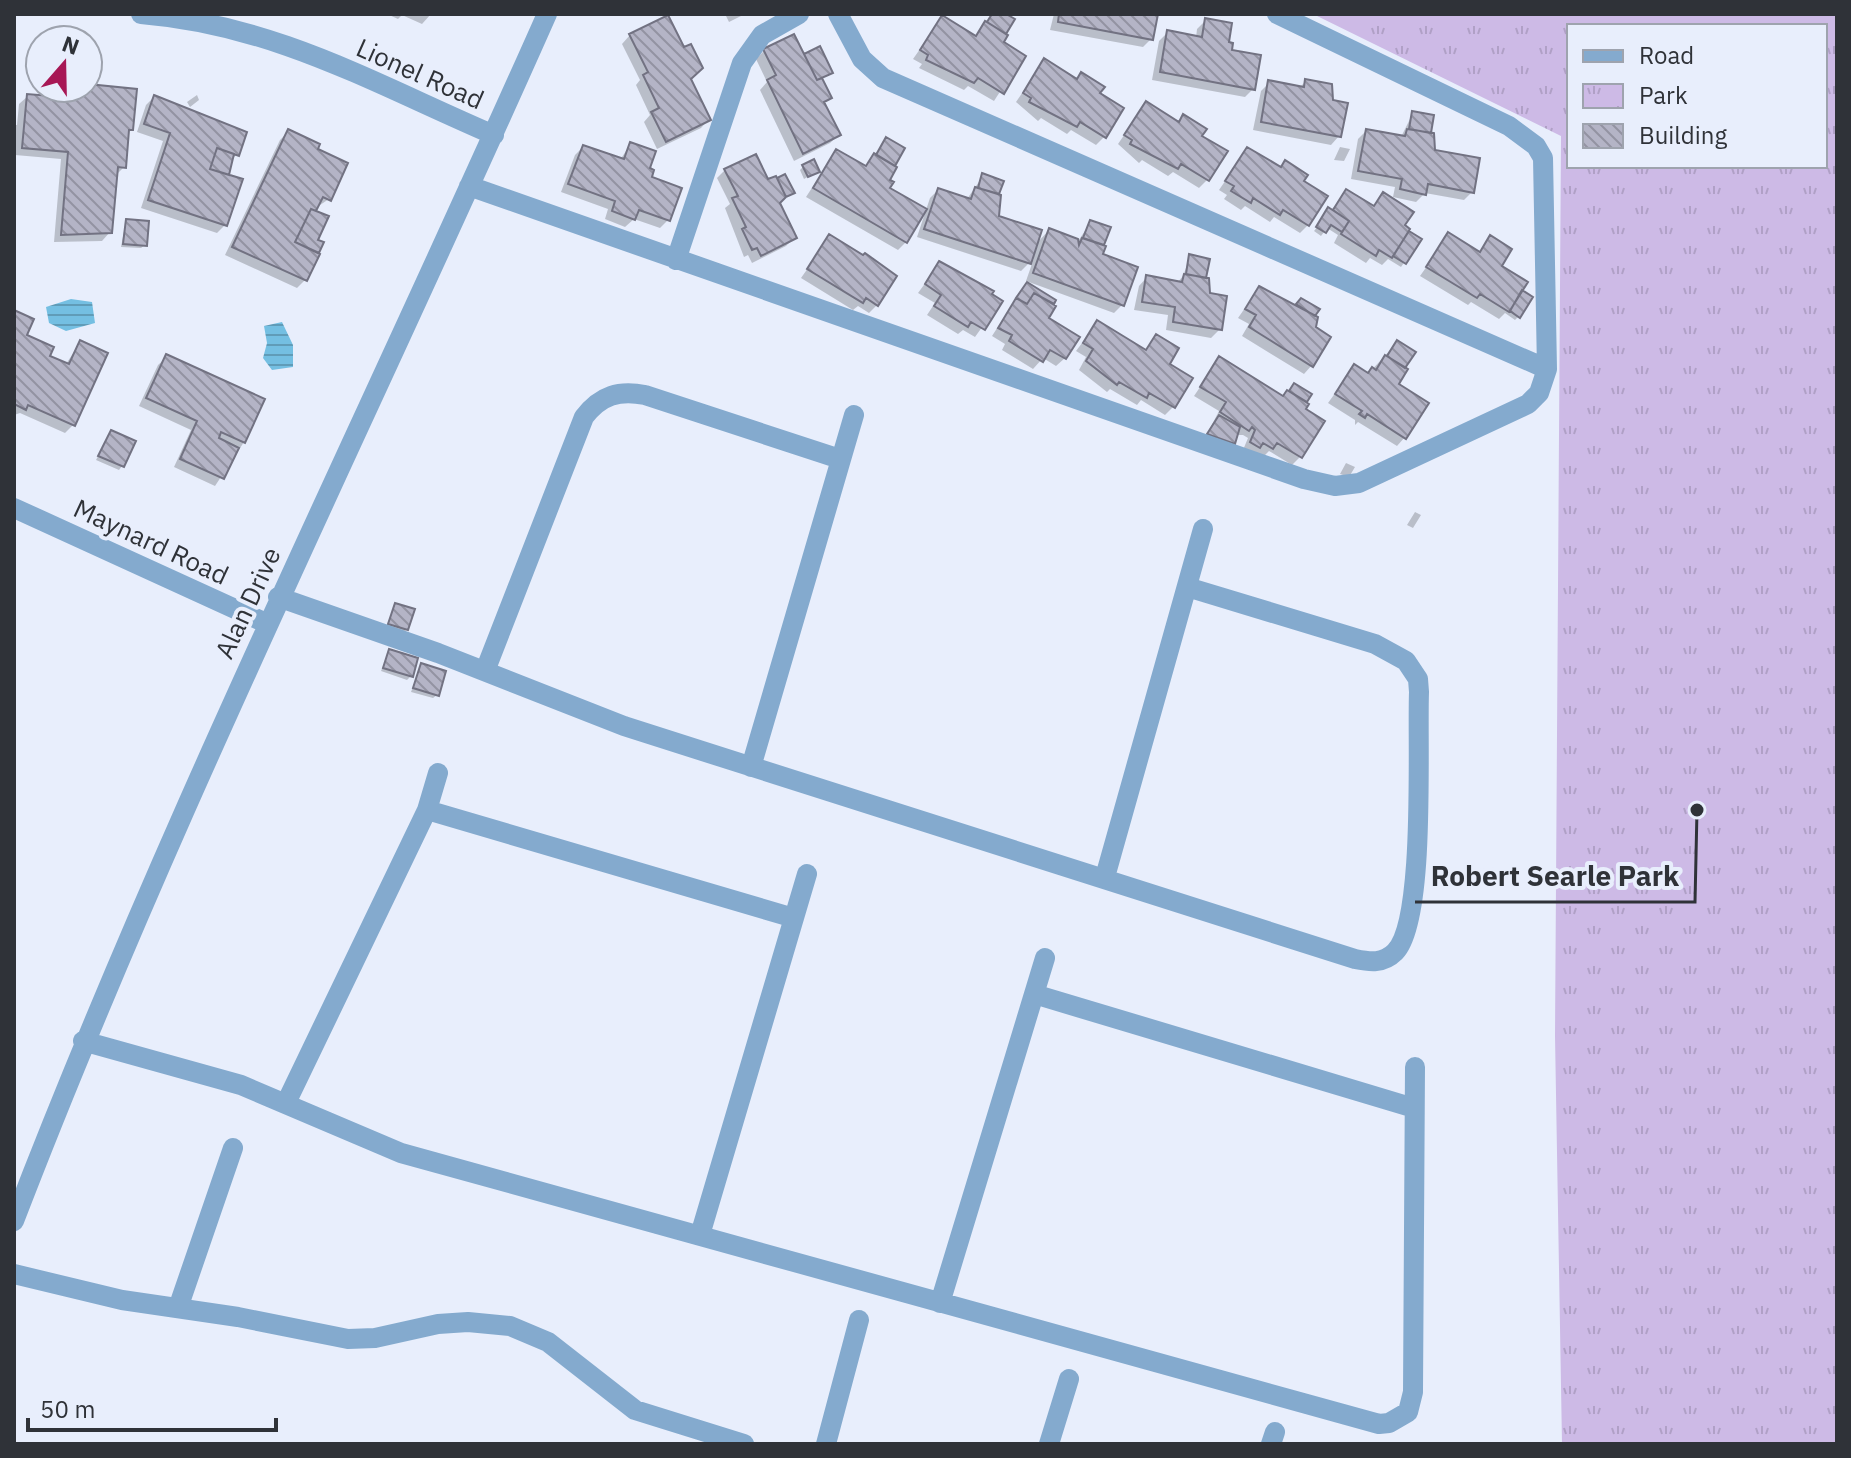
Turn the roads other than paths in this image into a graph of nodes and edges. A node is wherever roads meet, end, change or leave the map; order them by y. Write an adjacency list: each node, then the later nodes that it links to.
1 (141, 14): 6 (street, Lionel Road)
2 (547, 14): 6 (street, Alan Drive)
3 (799, 14): 8 (street)
4 (838, 14): 9 (street)
5 (1277, 14): 9 (street)
6 (494, 135): 7 (street, Alan Drive)
7 (469, 186): 8 (street); 15 (street, Alan Drive)
8 (676, 260): 9 (street)
9 (1547, 369)
10 (854, 415): 11 (street)
11 (840, 459): 17 (street); 18 (street)
12 (14, 508): 16 (street, Maynard Road)
13 (1203, 529): 14 (street)
14 (1187, 587): 22 (street); 22 (street)
15 (278, 597): 16 (street, Alan Drive); 17 (street)
16 (266, 623): 26 (street, Alan Drive)
17 (485, 671): 18 (street)
18 (751, 767): 22 (street)
19 (438, 773): 20 (street)
20 (427, 810): 23 (street); 28 (street)
21 (807, 874): 23 (street)
22 (1105, 877)
23 (794, 918): 32 (street)
24 (1045, 958): 25 (street)
25 (1034, 994): 29 (street); 34 (street)
26 (83, 1041): 28 (street); 31 (street, Alan Drive)
27 (1415, 1067): 29 (street)
28 (286, 1103): 32 (street)
29 (1414, 1108): 34 (street)
30 (233, 1148): 35 (street)
31 (14, 1221)
32 (700, 1235): 34 (street)
33 (14, 1274): 35 (street)
34 (940, 1303)
35 (178, 1308): 38 (street)
36 (859, 1320): 39 (street)
37 (1069, 1379): 40 (street)
38 (744, 1444)
39 (826, 1444)
40 (1049, 1444)

